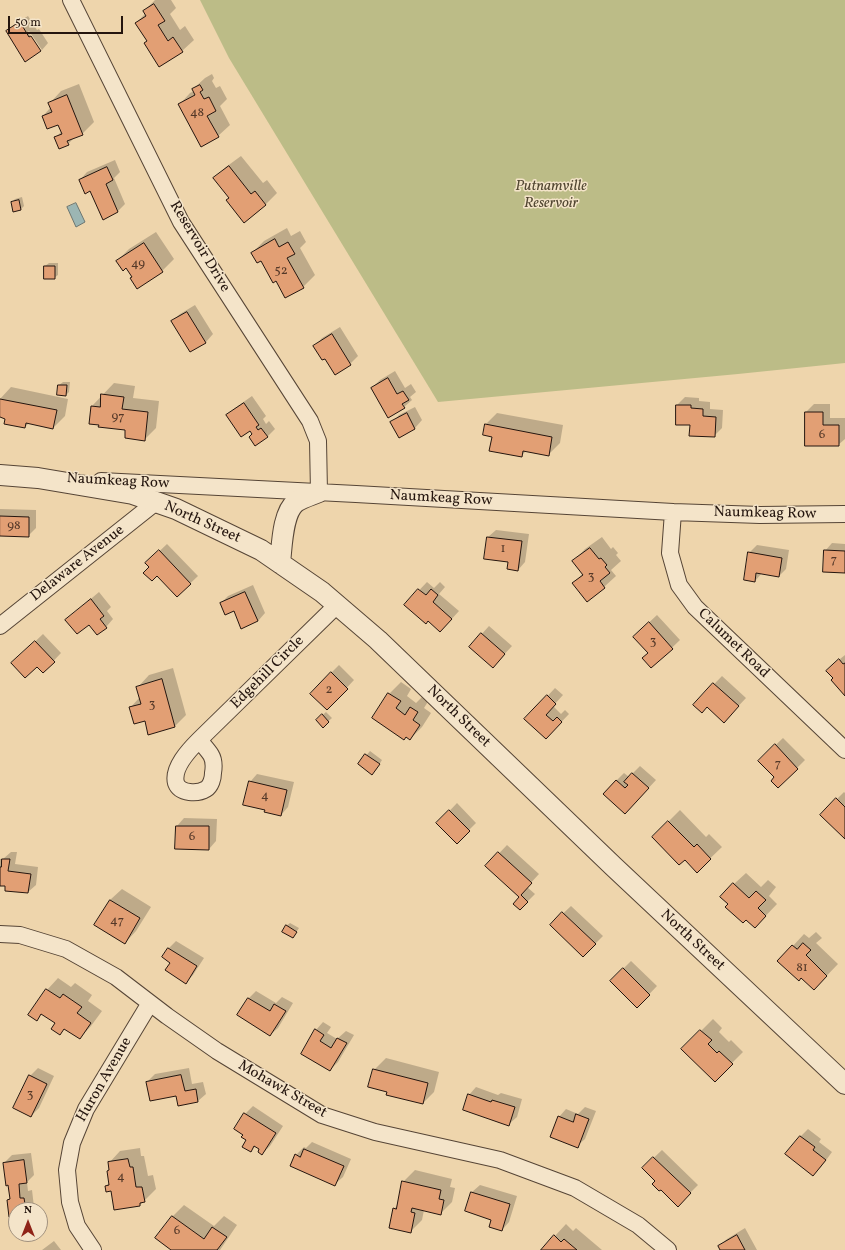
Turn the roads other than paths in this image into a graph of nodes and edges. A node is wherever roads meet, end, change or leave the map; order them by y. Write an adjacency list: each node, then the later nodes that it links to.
1 (70, 0): 4 (street, Reservoir Drive)
2 (0, 475): 3 (street, North Street)
3 (38, 478): 4 (street, Naumkeag Row); 5 (street, North Street)
4 (319, 492): 6 (street, Naumkeag Row); 8 (street)
5 (156, 502): 8 (street, North Street); 10 (street, Delaware Avenue)
6 (673, 512): 7 (street, Naumkeag Row); 12 (street, Calumet Road)
7 (845, 514)
8 (280, 563): 9 (street, North Street)
9 (337, 605): 11 (street, Edgehill Circle); 15 (street, North Street)
10 (0, 626)
11 (199, 740)
12 (845, 750)
13 (0, 934): 14 (street, Mohawk Street)
14 (150, 1003): 16 (street, Huron Avenue); 17 (street, Mohawk Street)
15 (845, 1084)
16 (93, 1250)
17 (668, 1250)

